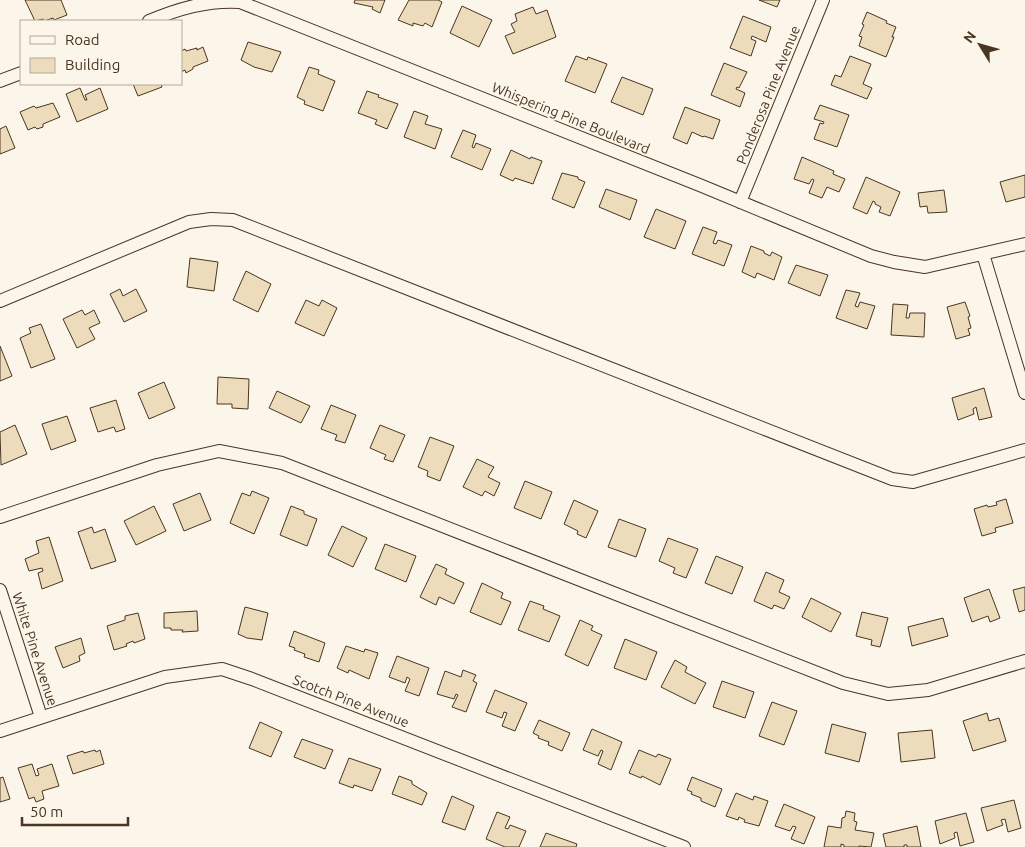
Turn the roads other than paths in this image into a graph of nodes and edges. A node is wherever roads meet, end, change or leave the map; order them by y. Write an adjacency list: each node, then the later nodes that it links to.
1 (823, 0): 5 (street, Ponderosa Pine Avenue)
2 (151, 20): 5 (street, Whispering Pine Boulevard)
3 (20, 73): 4 (street)
4 (0, 82)
5 (740, 202): 7 (street, Whispering Pine Boulevard)
6 (1025, 244): 7 (street, Whispering Pine Boulevard)
7 (983, 254): 9 (street)
8 (0, 301): 10 (street)
9 (1025, 393)
10 (1025, 450)
11 (0, 517): 13 (street)
12 (0, 590): 14 (street, White Pine Avenue)
13 (1025, 661)
14 (41, 717): 15 (street, Scotch Pine Avenue); 16 (street, Scotch Pine Avenue)
15 (0, 731)
16 (684, 847)

